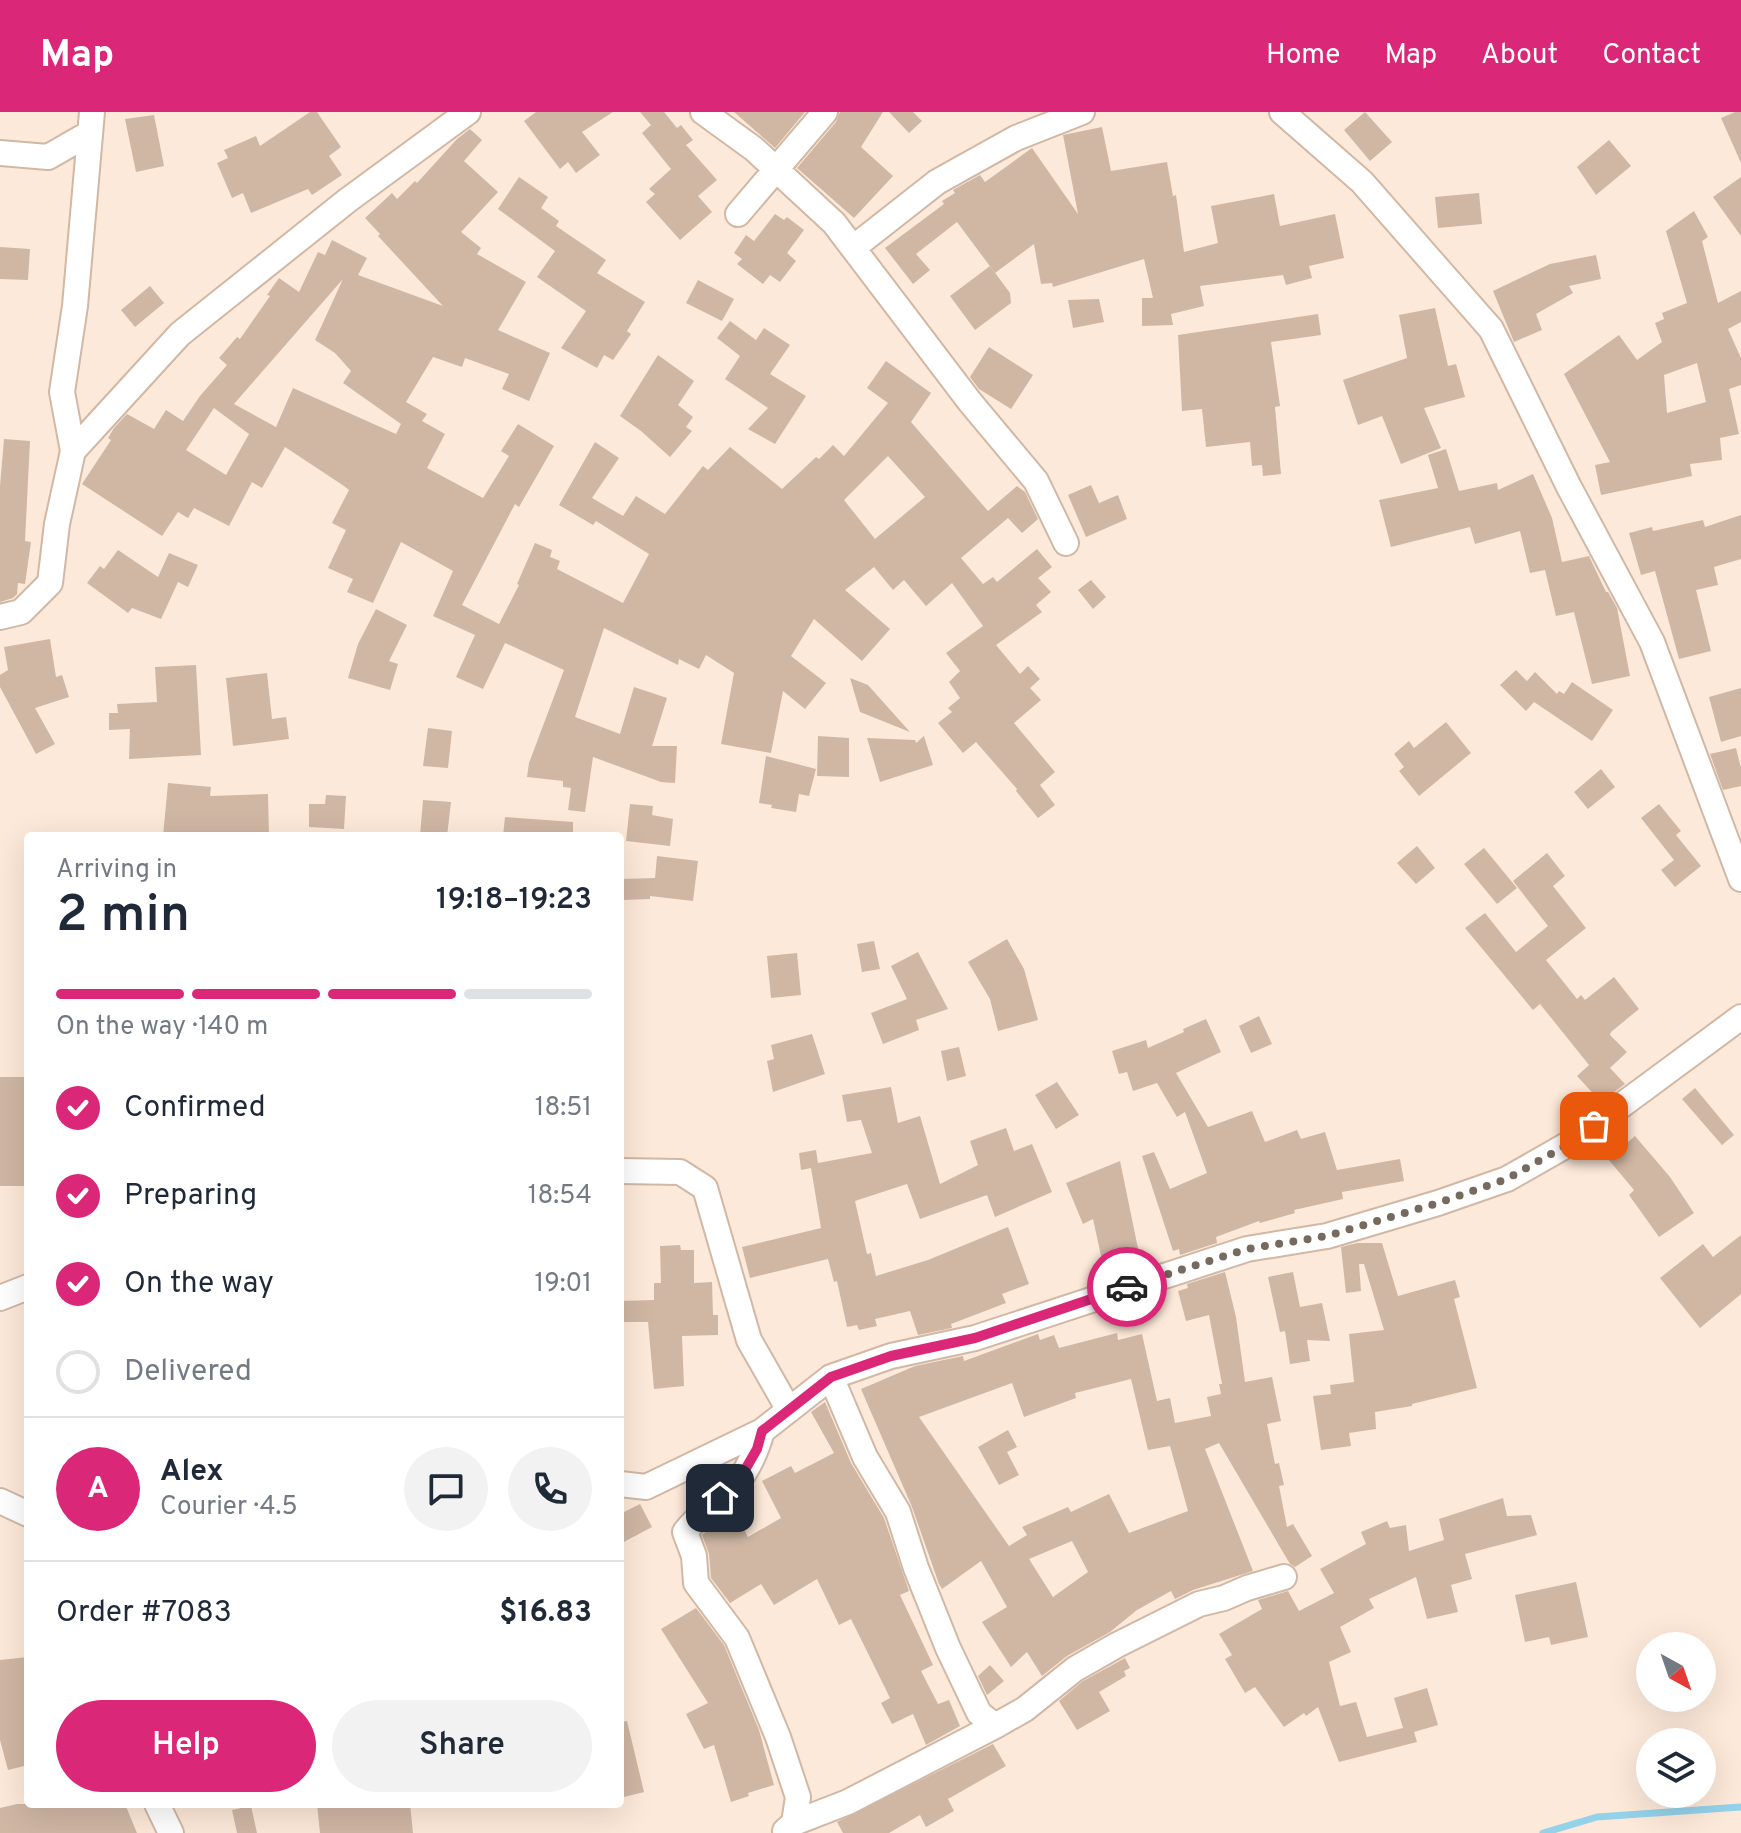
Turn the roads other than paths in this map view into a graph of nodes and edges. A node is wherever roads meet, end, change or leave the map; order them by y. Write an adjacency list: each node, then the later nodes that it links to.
1 (468, 112): 11 (street)
2 (703, 112): 8 (street)
3 (825, 112): 8 (street)
4 (1082, 112): 10 (street)
5 (1282, 112): 14 (street)
6 (91, 123): 7 (street); 11 (street)
7 (0, 153)
8 (776, 169): 9 (street); 10 (street)
9 (738, 214)
10 (853, 248): 12 (street)
11 (73, 451): 13 (street)
12 (1066, 543)
13 (0, 617)
14 (1741, 879)
15 (1741, 1017): 19 (street)
16 (624, 1171): 20 (street)
17 (24, 1289): 18 (street)
18 (0, 1298)
19 (831, 1377): 20 (street); 26 (street)
20 (789, 1410): 21 (street)
21 (762, 1431): 22 (street); 28 (street)
22 (624, 1484)
23 (0, 1501): 24 (street)
24 (24, 1512)
25 (1284, 1577): 26 (street)
26 (995, 1726): 28 (street)
27 (159, 1808): 29 (street)
28 (788, 1828)
29 (171, 1833)

